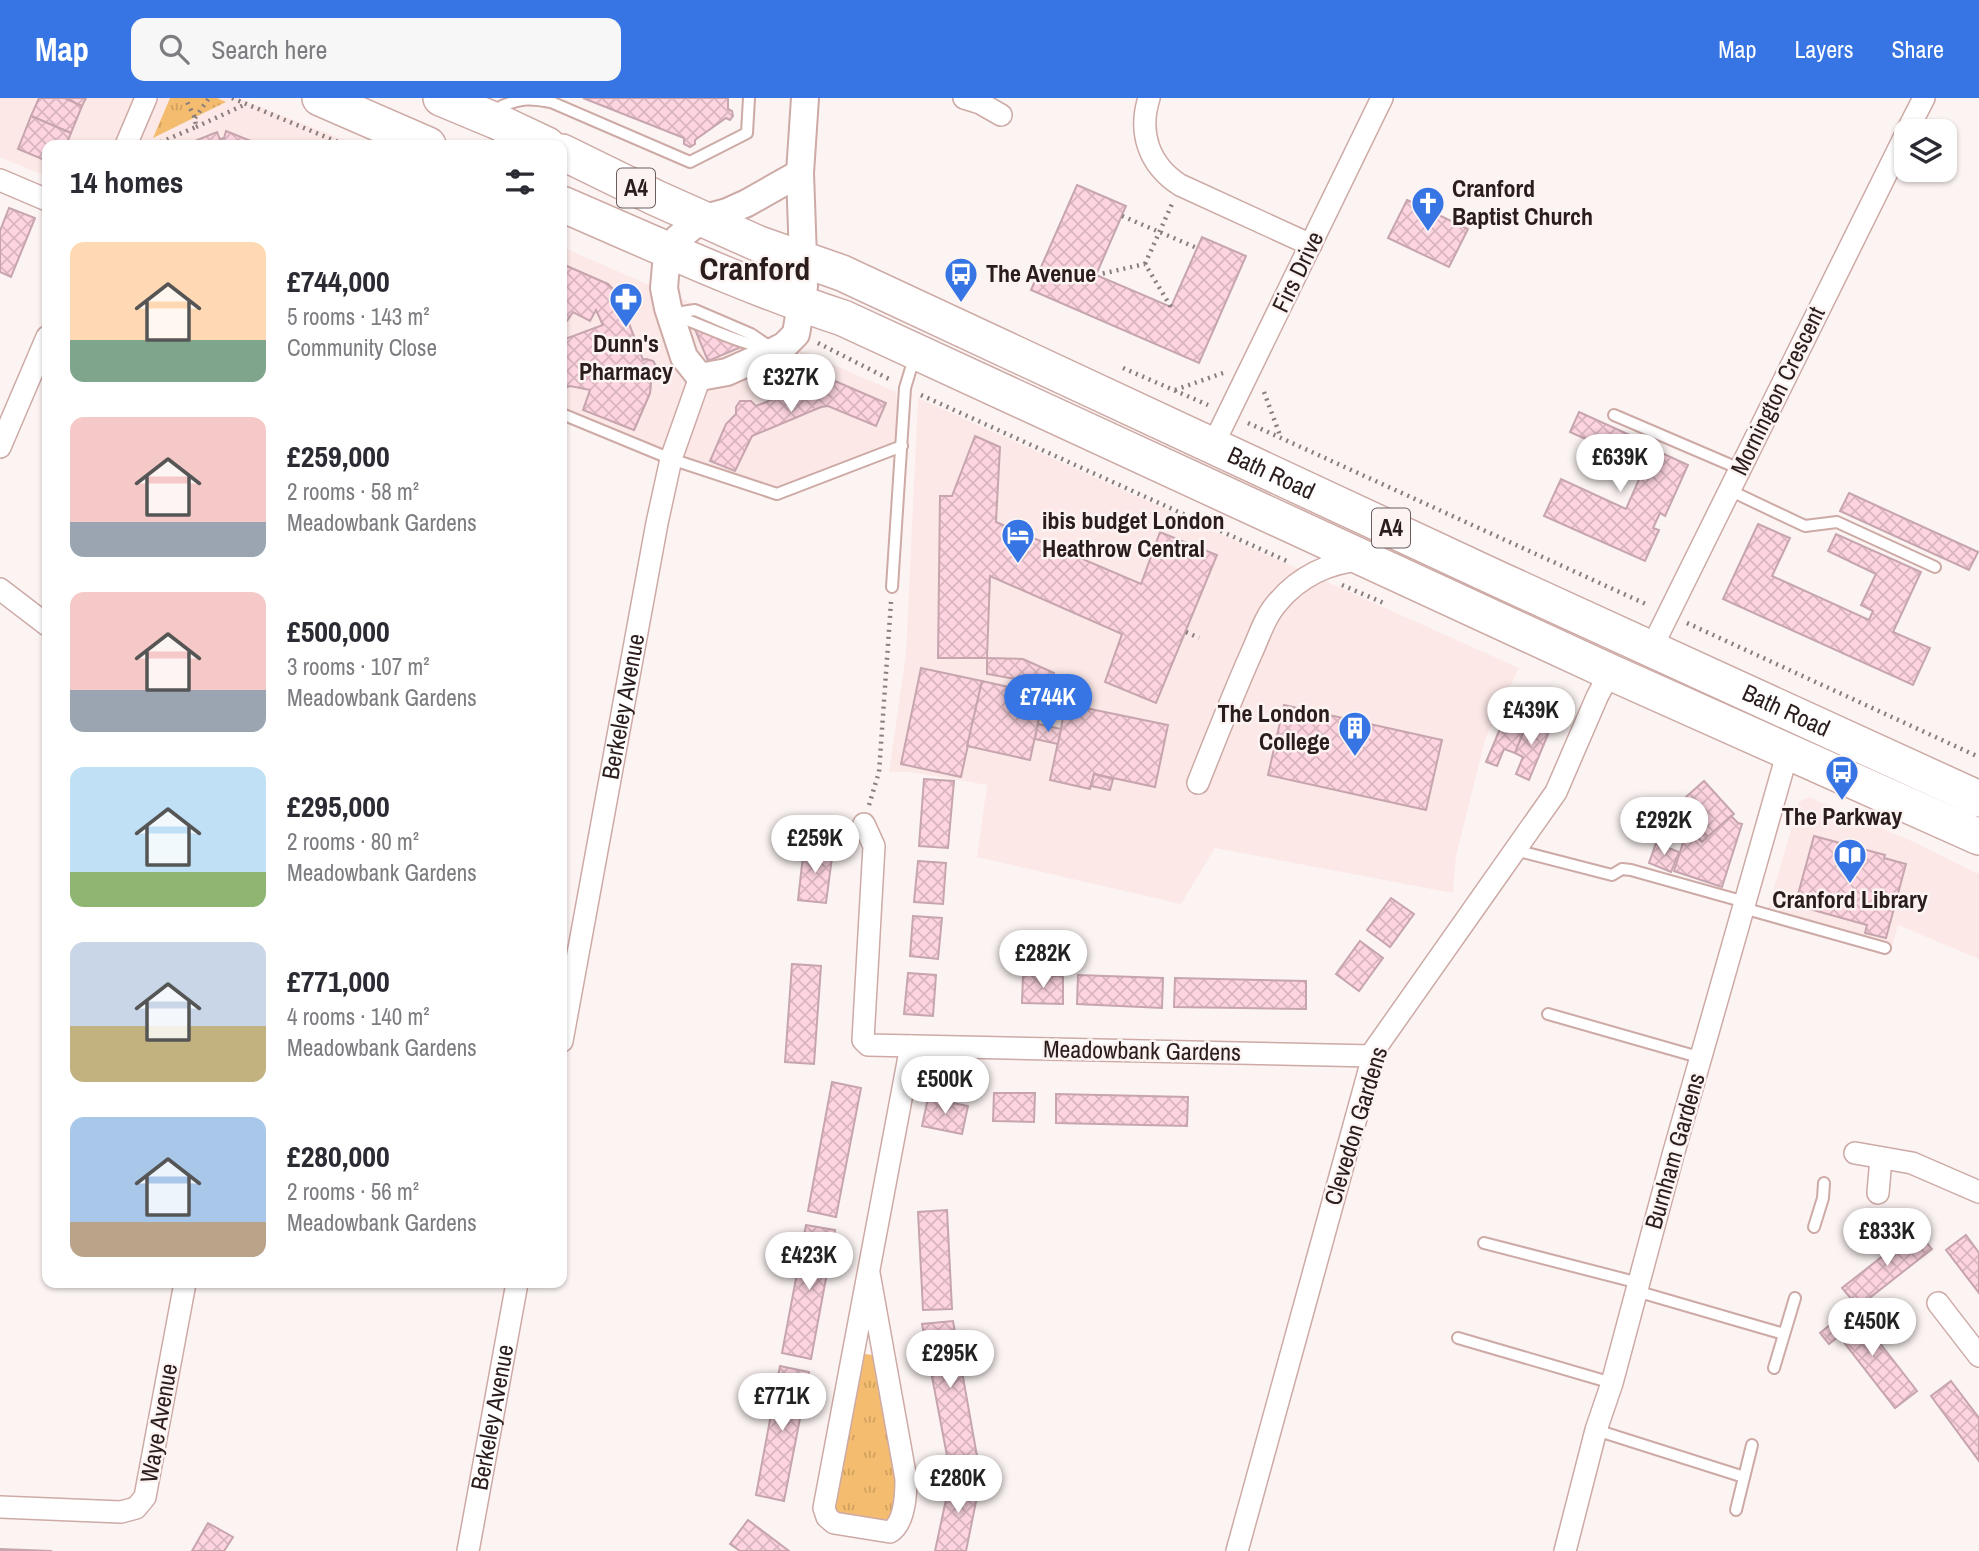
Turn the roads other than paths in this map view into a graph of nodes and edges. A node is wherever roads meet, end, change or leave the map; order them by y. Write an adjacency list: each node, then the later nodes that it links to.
1 (146, 98): 13 (street)
2 (320, 98): 14 (highway)
3 (441, 98): 12 (highway)
4 (749, 98): 12 (lane)
5 (805, 98): 18 (street)
6 (964, 98): 10 (street)
7 (1149, 98): 23 (street)
8 (1382, 98): 23 (street, Firs Drive)
9 (1924, 98): 11 (street, Mornington Crescent)
10 (1001, 115)
11 (1913, 119)
12 (496, 121): 15 (highway)
13 (128, 140)
14 (417, 140)
15 (536, 140)
16 (567, 154): 22 (highway, Bath Road / A4)
17 (1894, 157): 38 (street, Mornington Crescent)
18 (800, 173): 22 (street); 25 (street)
19 (0, 180): 20 (street)
20 (42, 198)
21 (567, 206): 24 (highway, Bath Road / A4)
22 (702, 219): 24 (street); 25 (highway, Bath Road / A4)
23 (1311, 245): 34 (street, Firs Drive)
24 (670, 251): 26 (highway, Bath Road / A4); 27 (street)
25 (803, 260): 26 (street); 34 (highway, Bath Road / A4)
26 (802, 304): 29 (street); 30 (highway, Bath Road / A4)
27 (669, 311): 29 (lane); 31 (street)
28 (42, 349): 36 (street)
29 (776, 350): 31 (street)
30 (916, 352): 35 (lane); 40 (highway, Bath Road / A4)
31 (700, 377): 37 (street, Berkeley Avenue)
32 (1614, 415): 38 (lane)
33 (567, 416): 37 (lane)
34 (1213, 444): 47 (highway, Bath Road / A4)
35 (902, 446): 37 (lane); 44 (lane)
36 (0, 447)
37 (671, 459): 57 (street, Berkeley Avenue)
38 (1740, 469): 39 (street, Mornington Crescent)
39 (1729, 490): 42 (lane); 47 (street, Mornington Crescent)
40 (1315, 536): 41 (highway, Bath Road / A4); 43 (street)
41 (1367, 560): 43 (street); 48 (highway, Bath Road / A4)
42 (1935, 567)
43 (1304, 576): 50 (street)
44 (892, 587)
45 (0, 589): 46 (street)
46 (42, 621)
47 (1651, 649): 51 (highway, Bath Road / A4)
48 (1610, 672): 49 (highway, Bath Road / A4); 54 (street, Clevedon Gardens)
49 (1788, 751): 53 (highway, Bath Road / A4); 55 (street, Burnham Gardens)
50 (1198, 783)
51 (1979, 799)
52 (864, 824): 59 (street, Meadowbank Gardens)
53 (1979, 837)
54 (1515, 850): 55 (lane); 60 (street, Clevedon Gardens)
55 (1744, 905): 56 (lane); 61 (street, Burnham Gardens)
56 (1885, 948)
57 (567, 1014)
58 (1548, 1014): 61 (lane)
59 (911, 1046): 60 (street, Meadowbank Gardens); 69 (street)
60 (1373, 1056): 86 (street, Clevedon Gardens)
61 (1702, 1058): 70 (street, Burnham Gardens)
62 (1855, 1153): 63 (street)
63 (1881, 1158): 65 (street); 66 (street)
64 (1824, 1183): 67 (lane)
65 (1979, 1192)
66 (1878, 1193)
67 (1814, 1227)
68 (1484, 1243): 70 (lane)
69 (869, 1273): 69 (street)
70 (1637, 1287): 75 (lane); 79 (street, Burnham Gardens)
71 (184, 1288): 83 (street, Waye Avenue)
72 (516, 1288): 85 (street, Berkeley Avenue)
73 (1796, 1298): 75 (lane)
74 (1938, 1303): 77 (street)
75 (1784, 1334): 78 (lane)
76 (1458, 1338): 79 (lane)
77 (1979, 1356)
78 (1774, 1368)
79 (1612, 1383): 80 (street, Burnham Gardens)
80 (1596, 1430): 82 (lane); 87 (street, Burnham Gardens)
81 (1752, 1445): 82 (lane)
82 (1744, 1477): 84 (lane)
83 (0, 1507)
84 (1736, 1510)
85 (468, 1551)
86 (1237, 1551)
87 (1565, 1551)

